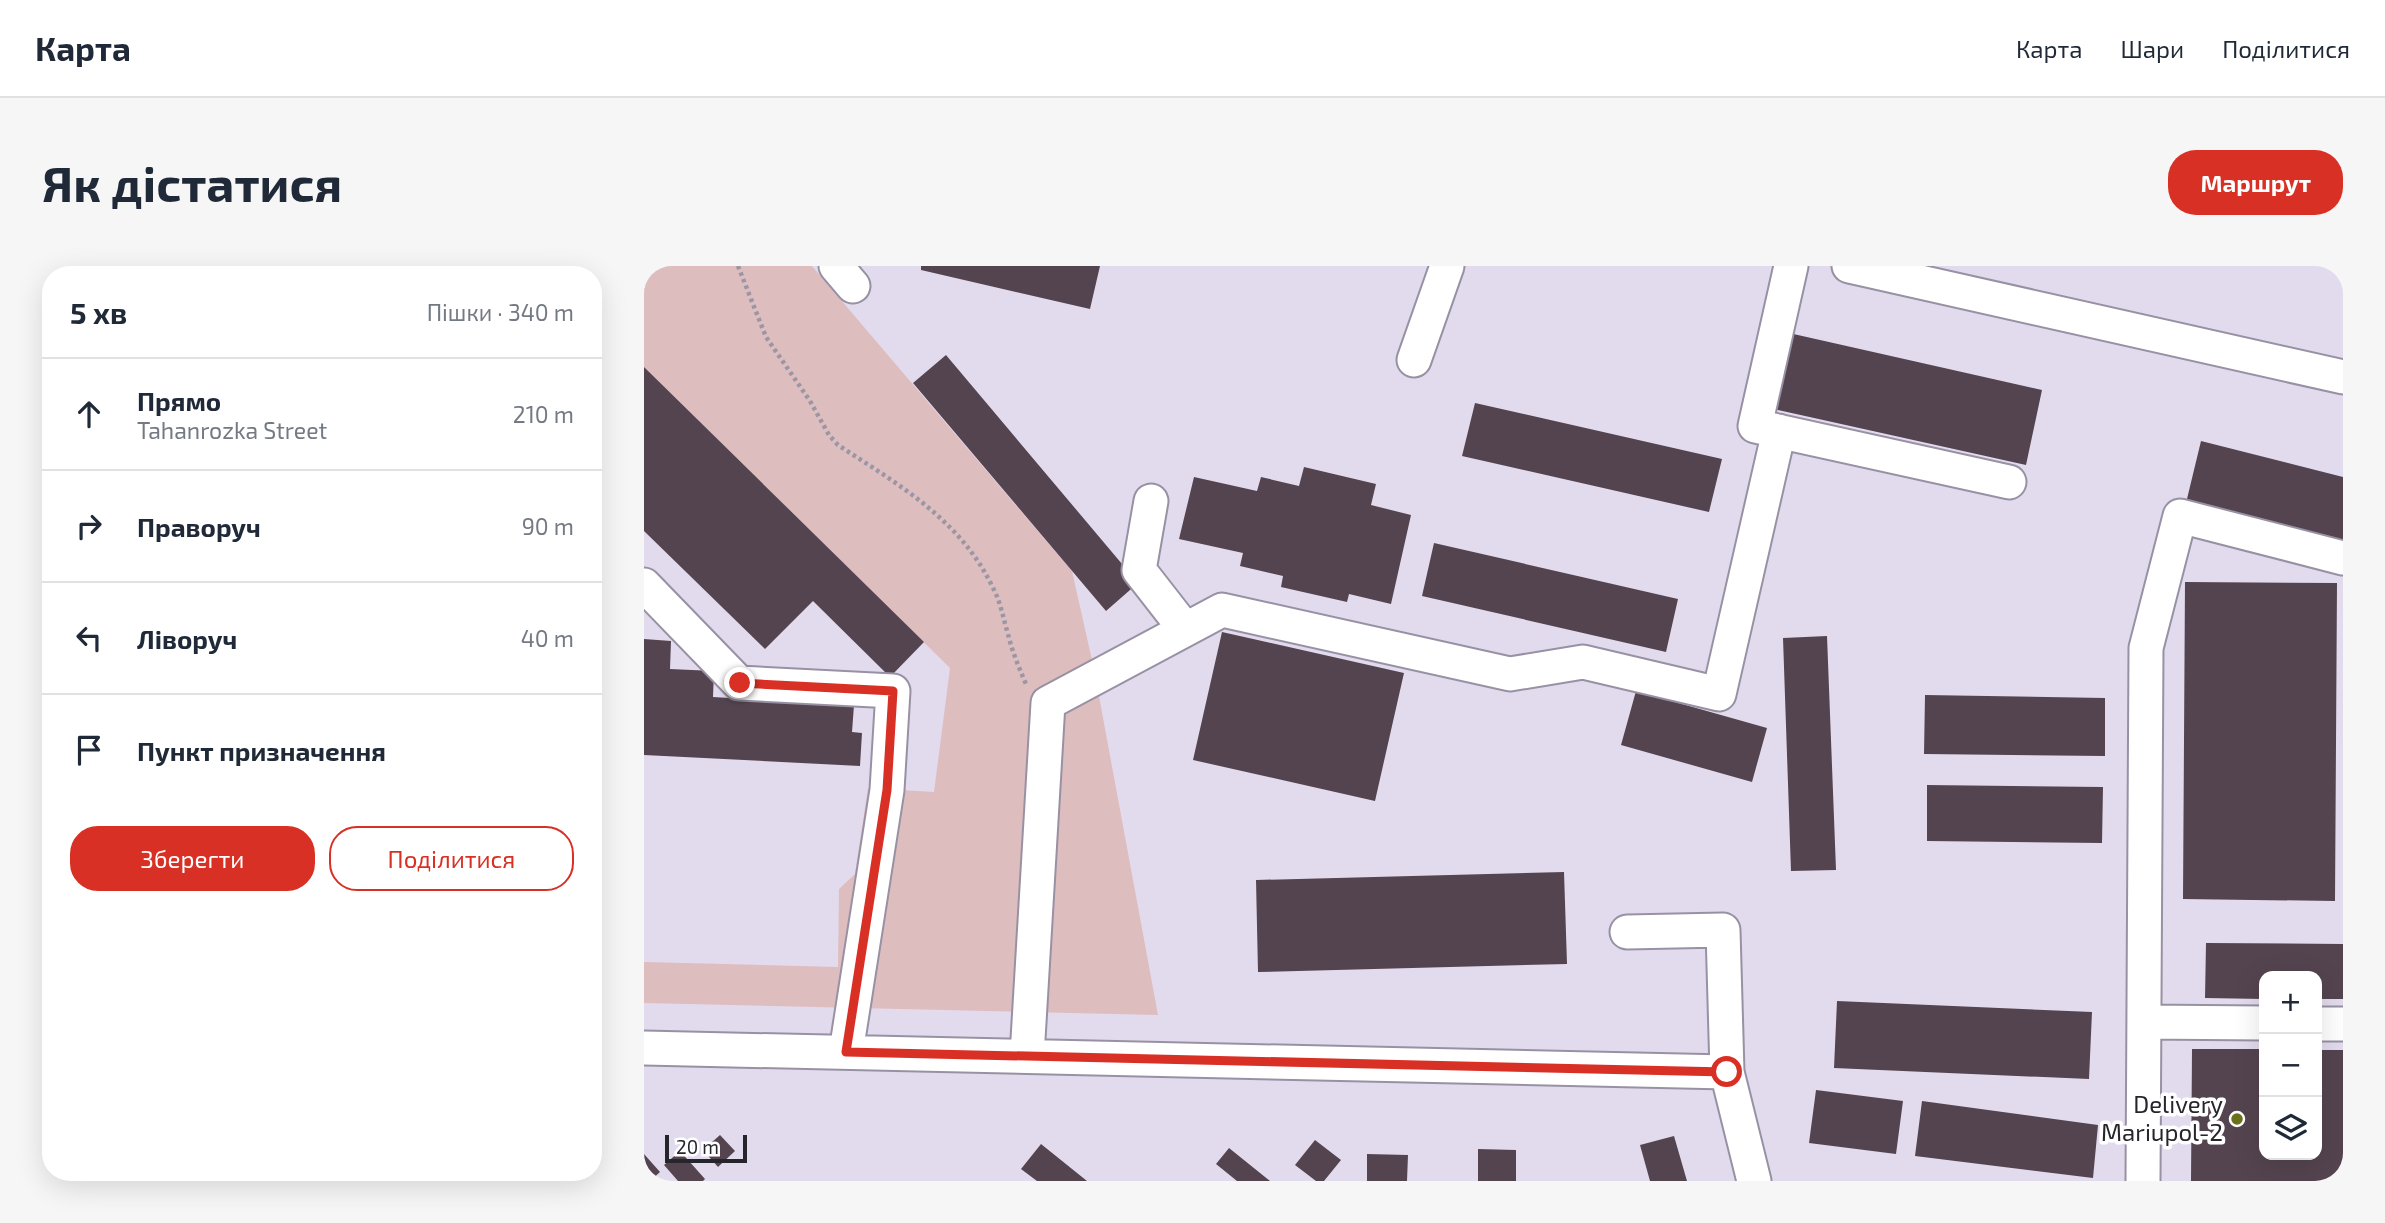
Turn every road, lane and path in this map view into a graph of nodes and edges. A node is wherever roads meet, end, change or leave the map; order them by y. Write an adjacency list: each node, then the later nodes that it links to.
1 (738, 266): 13 (path)
2 (1447, 266): 5 (street)
3 (1791, 266): 7 (street)
4 (1849, 266): 6 (street)
5 (1415, 360)
6 (2343, 377)
7 (1779, 431): 8 (street); 12 (street)
8 (2009, 482)
9 (1151, 501): 12 (street)
10 (2343, 558): 15 (street)
11 (644, 585): 20 (street)
12 (1185, 629): 13 (street)
13 (1048, 702): 21 (street)
14 (1627, 932): 22 (street)
15 (2144, 1023): 16 (street); 24 (street)
16 (2259, 1023)
17 (2322, 1024): 18 (street)
18 (2343, 1024)
19 (644, 1048): 20 (street)
20 (846, 1052): 21 (street)
21 (1027, 1056): 22 (street)
22 (1727, 1072): 23 (street)
23 (1754, 1181)
24 (2143, 1181)

